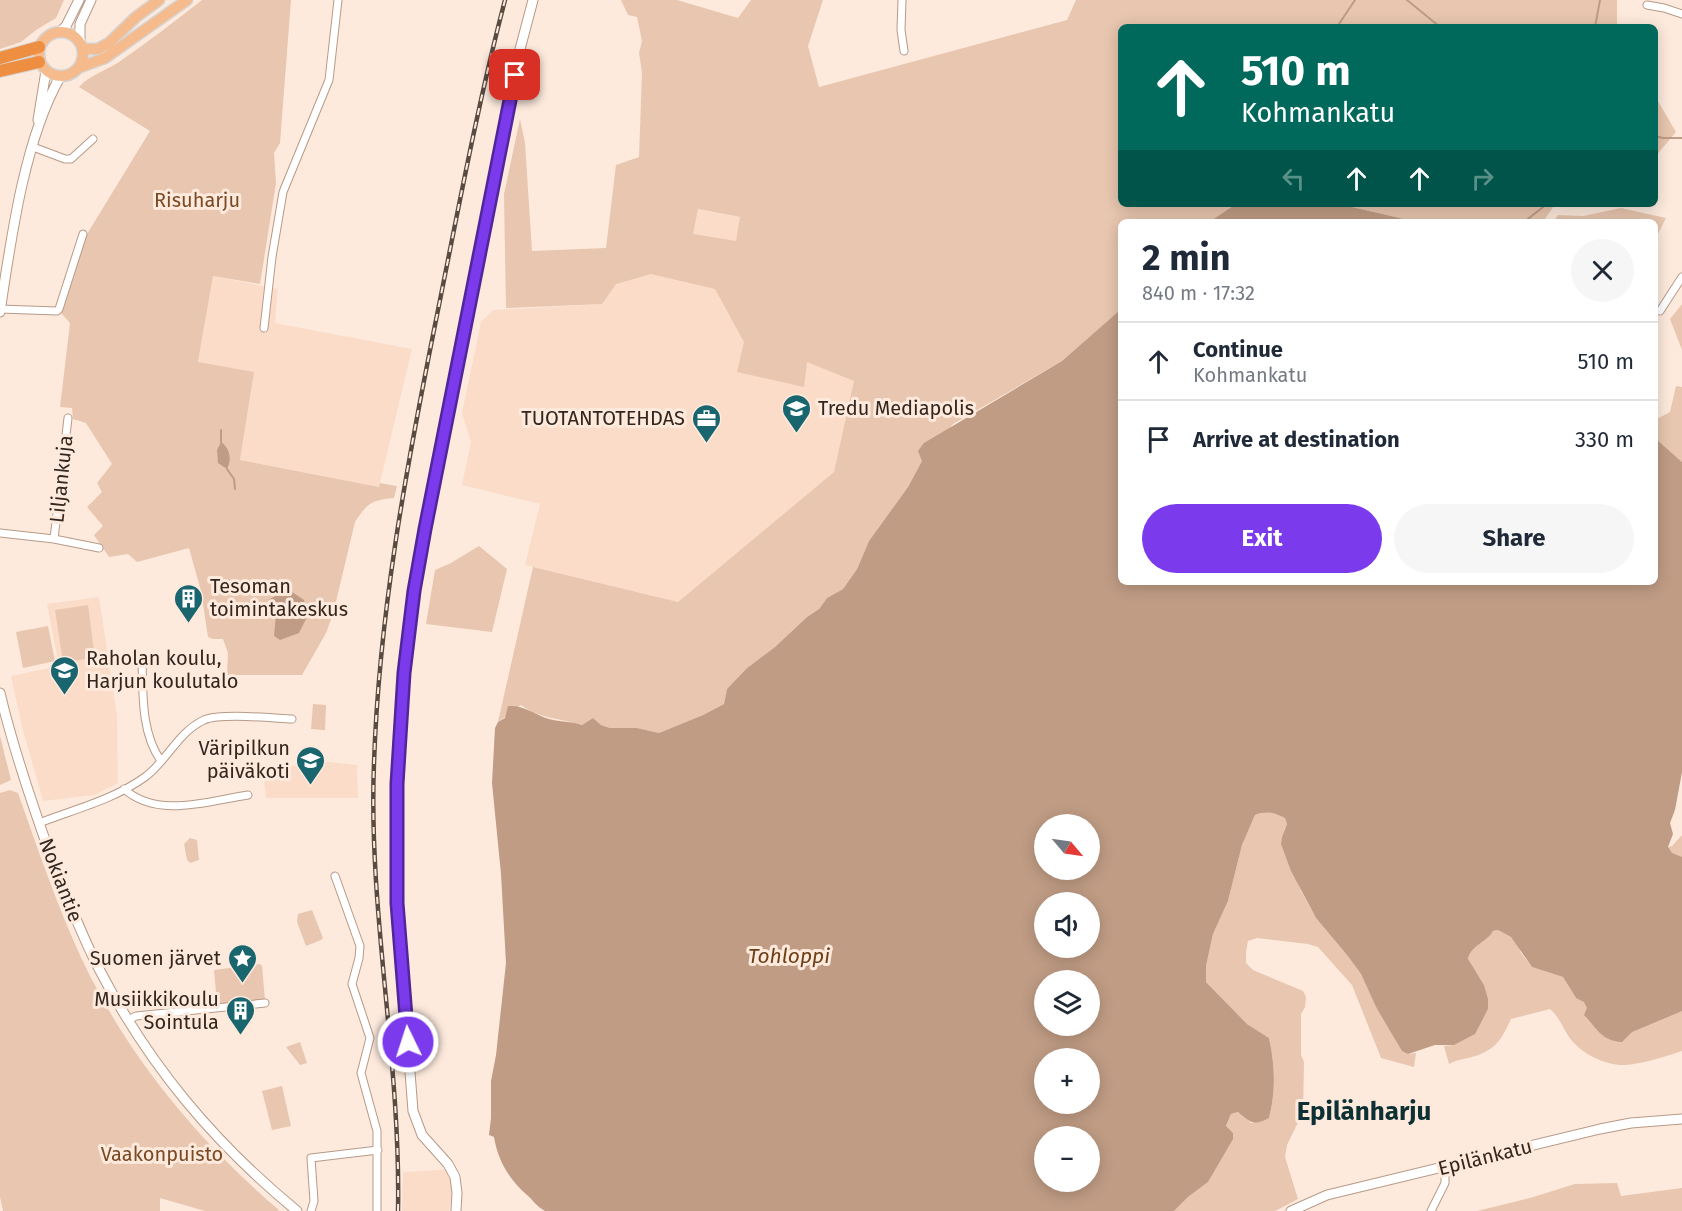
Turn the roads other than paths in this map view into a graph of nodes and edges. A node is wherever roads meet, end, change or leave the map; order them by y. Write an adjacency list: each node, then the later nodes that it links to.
1 (79, 0): 10 (street)
2 (91, 0): 11 (street)
3 (159, 0): 11 (main road)
4 (187, 0): 16 (main road)
5 (338, 0): 26 (street)
6 (533, 0): 47 (street)
7 (902, 0): 13 (street)
8 (1647, 5): 9 (street)
9 (1682, 14)
10 (60, 31): 11 (main road); 12 (main road)
11 (81, 45): 16 (main road)
12 (39, 46): 14 (highway); 15 (main road)
13 (904, 51)
14 (0, 58)
15 (43, 67): 17 (highway); 18 (main road); 19 (street)
16 (78, 68): 18 (main road)
17 (0, 71)
18 (60, 77): 19 (street)
19 (38, 129): 21 (street)
20 (93, 139): 21 (street)
21 (33, 147): 24 (street)
22 (83, 234): 24 (street)
23 (1682, 277): 25 (street)
24 (0, 310)
25 (1660, 311)
26 (264, 328)
27 (68, 418): 29 (street, Liljankuja)
28 (0, 533): 29 (street)
29 (54, 539): 30 (street)
30 (99, 548)
31 (142, 661): 34 (street)
32 (0, 693): 37 (street, Nokiantie)
33 (292, 719): 34 (street)
34 (161, 761): 35 (street)
35 (124, 789): 36 (street); 37 (street)
36 (248, 795)
37 (39, 823): 40 (street, Nokiantie)
38 (335, 876): 42 (street)
39 (265, 1003): 40 (street)
40 (128, 1020): 44 (street, Nokiantie)
41 (1682, 1119): 43 (street, Epilänkatu)
42 (378, 1150): 45 (street); 46 (street)
43 (1445, 1167): 48 (street, Epilänkatu); 49 (street)
44 (297, 1211)
45 (311, 1211)
46 (377, 1211)
47 (456, 1211)
48 (1291, 1211)
49 (1431, 1211)

